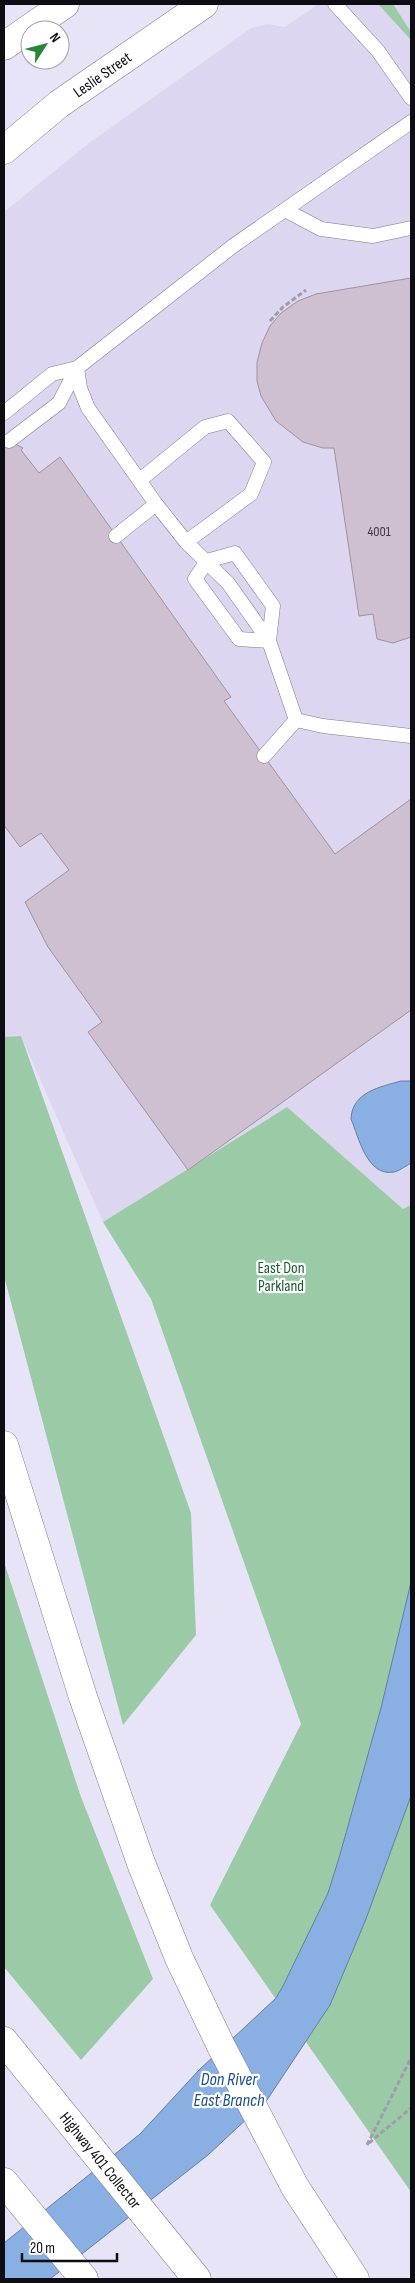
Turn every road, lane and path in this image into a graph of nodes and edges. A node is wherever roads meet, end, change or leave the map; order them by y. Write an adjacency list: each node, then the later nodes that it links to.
1 (65, 4): 4 (main road)
2 (204, 4): 7 (main road, Leslie Street)
3 (335, 4): 5 (lane)
4 (4, 46)
5 (411, 98)
6 (411, 122): 8 (lane)
7 (4, 150)
8 (285, 210): 9 (lane); 12 (lane)
9 (411, 228)
10 (306, 290): 11 (path)
11 (270, 321)
12 (77, 368): 13 (lane); 14 (lane); 15 (lane)
13 (4, 413)
14 (9, 441)
15 (140, 480): 16 (lane); 18 (lane)
16 (156, 504): 17 (lane); 18 (lane)
17 (116, 536)
18 (186, 542): 19 (lane)
19 (207, 561): 20 (lane); 20 (lane); 20 (lane)
20 (269, 641): 21 (lane)
21 (296, 720): 22 (lane); 23 (lane)
22 (411, 736)
23 (264, 756)
24 (4, 1445): 31 (main road)
25 (4, 2042): 30 (main road, Highway 401 Collector)
26 (411, 2058): 27 (path)
27 (411, 2108)
28 (4, 2182): 29 (main road)
29 (84, 2279)
30 (197, 2279)
31 (355, 2279)

